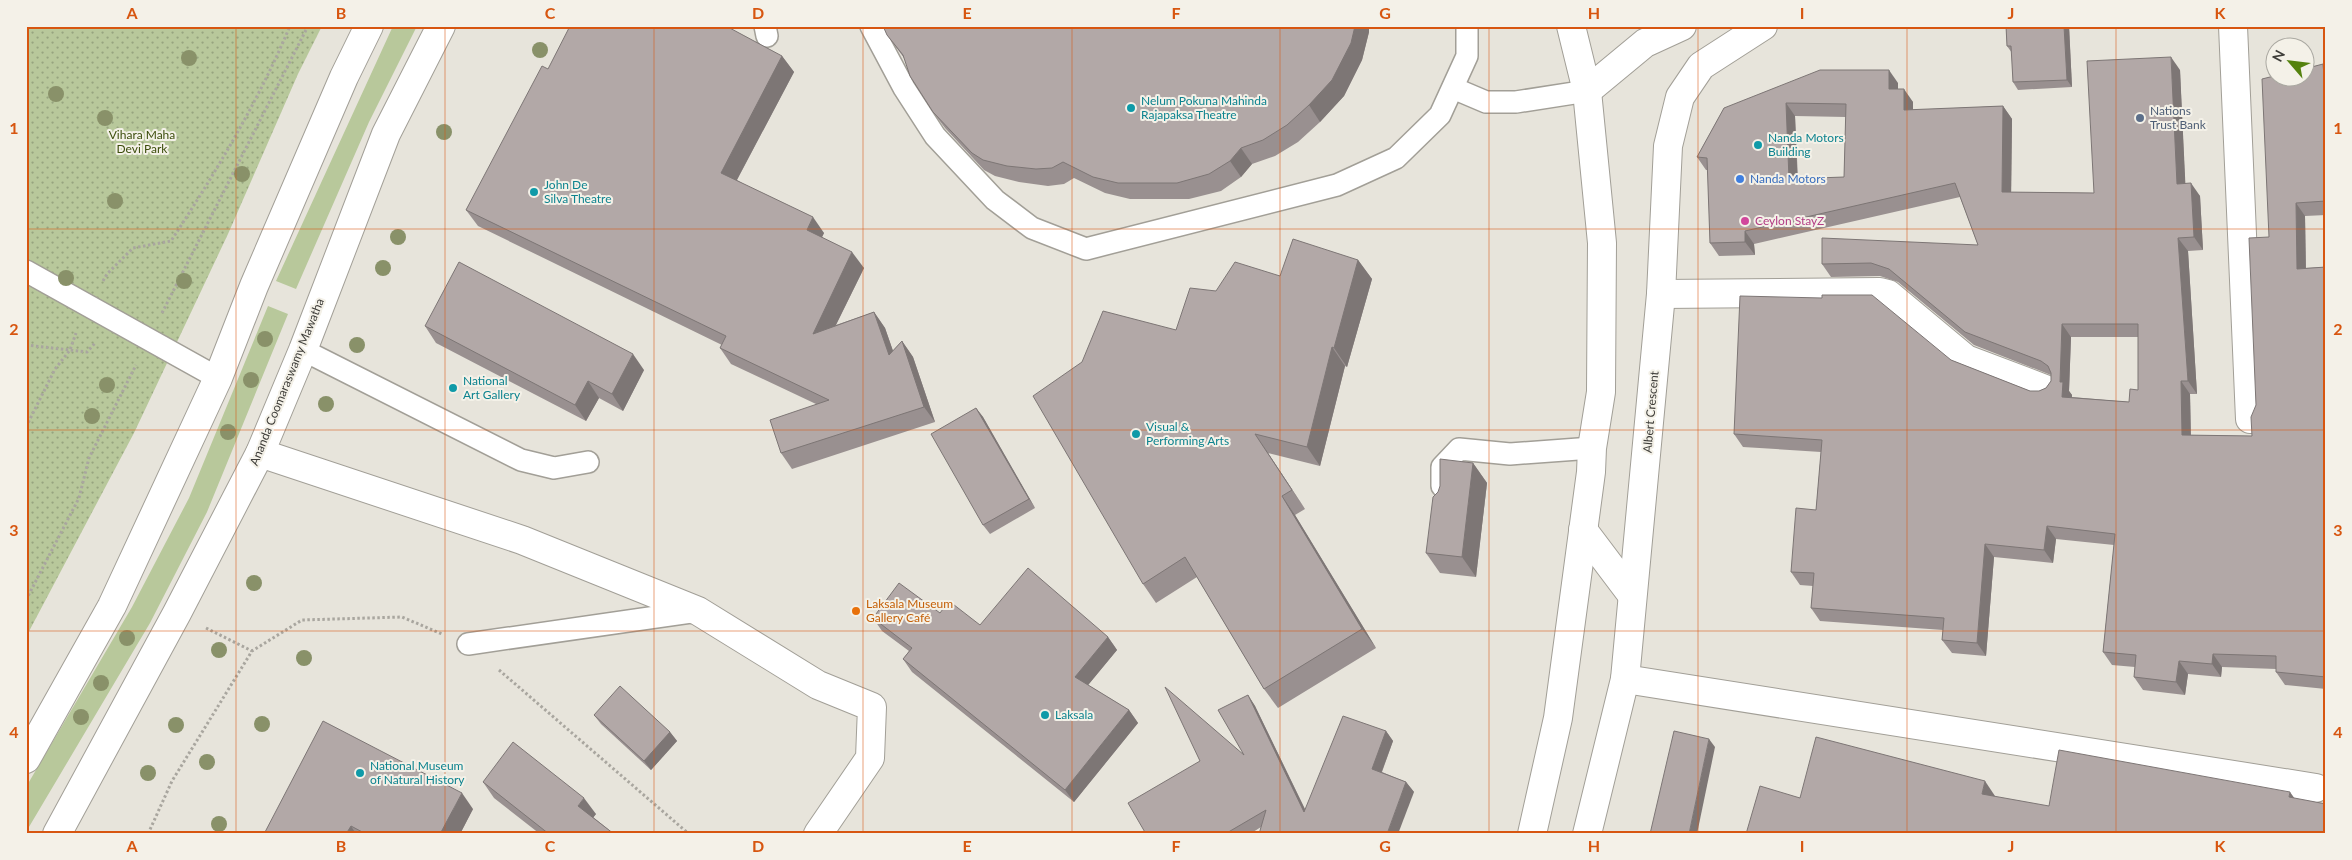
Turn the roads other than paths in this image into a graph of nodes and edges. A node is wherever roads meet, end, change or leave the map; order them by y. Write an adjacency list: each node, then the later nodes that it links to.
1 (369, 26): 14 (main road)
2 (441, 26): 13 (main road, Ananda Coomaraswamy Mawatha)
3 (871, 26): 9 (lane)
4 (1467, 26): 9 (lane)
5 (1571, 26): 10 (main road)
6 (1682, 26): 10 (main road)
7 (1763, 26): 12 (main road, Albert Crescent)
8 (2233, 26): 16 (main road)
9 (1452, 88): 10 (lane)
10 (1587, 92): 17 (main road)
11 (26, 272): 14 (lane)
12 (1662, 294): 15 (main road); 22 (main road, Albert Crescent)
13 (303, 350): 18 (main road, Ananda Coomaraswamy Mawatha); 19 (lane)
14 (218, 378): 26 (main road)
15 (2045, 389)
16 (2250, 419)
17 (1592, 448): 20 (lane); 21 (main road)
18 (260, 453): 23 (main road); 28 (main road, Ananda Coomaraswamy Mawatha)
19 (588, 462)
20 (1442, 506)
21 (1583, 530): 22 (main road); 30 (main road)
22 (1632, 595): 25 (main road, Albert Crescent)
23 (698, 611): 24 (lane); 29 (main road)
24 (468, 644)
25 (1625, 678): 27 (main road); 31 (main road, Albert Crescent)
26 (26, 759)
27 (2316, 788)
28 (57, 834)
29 (818, 834)
30 (1532, 834)
31 (1587, 834)

